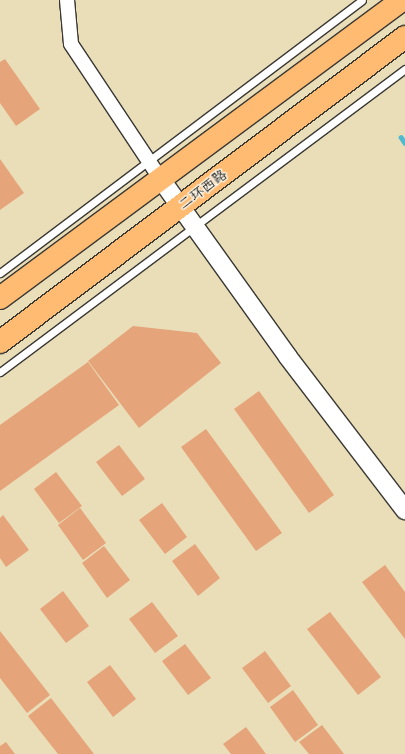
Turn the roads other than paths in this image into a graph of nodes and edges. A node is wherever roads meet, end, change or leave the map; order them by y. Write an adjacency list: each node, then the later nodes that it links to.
1 (67, 0): 6 (street)
2 (362, 0): 6 (lane)
3 (402, 0): 7 (main road)
4 (405, 37): 8 (main road, 二环西路)
5 (405, 69): 9 (lane)
6 (148, 160): 7 (street); 10 (lane)
7 (160, 178): 8 (street); 11 (main road)
8 (180, 207): 9 (street); 12 (main road, 二环西路)
9 (195, 228): 13 (lane); 14 (street)
10 (0, 273)
11 (0, 298)
12 (0, 342)
13 (0, 372)
14 (405, 510)

